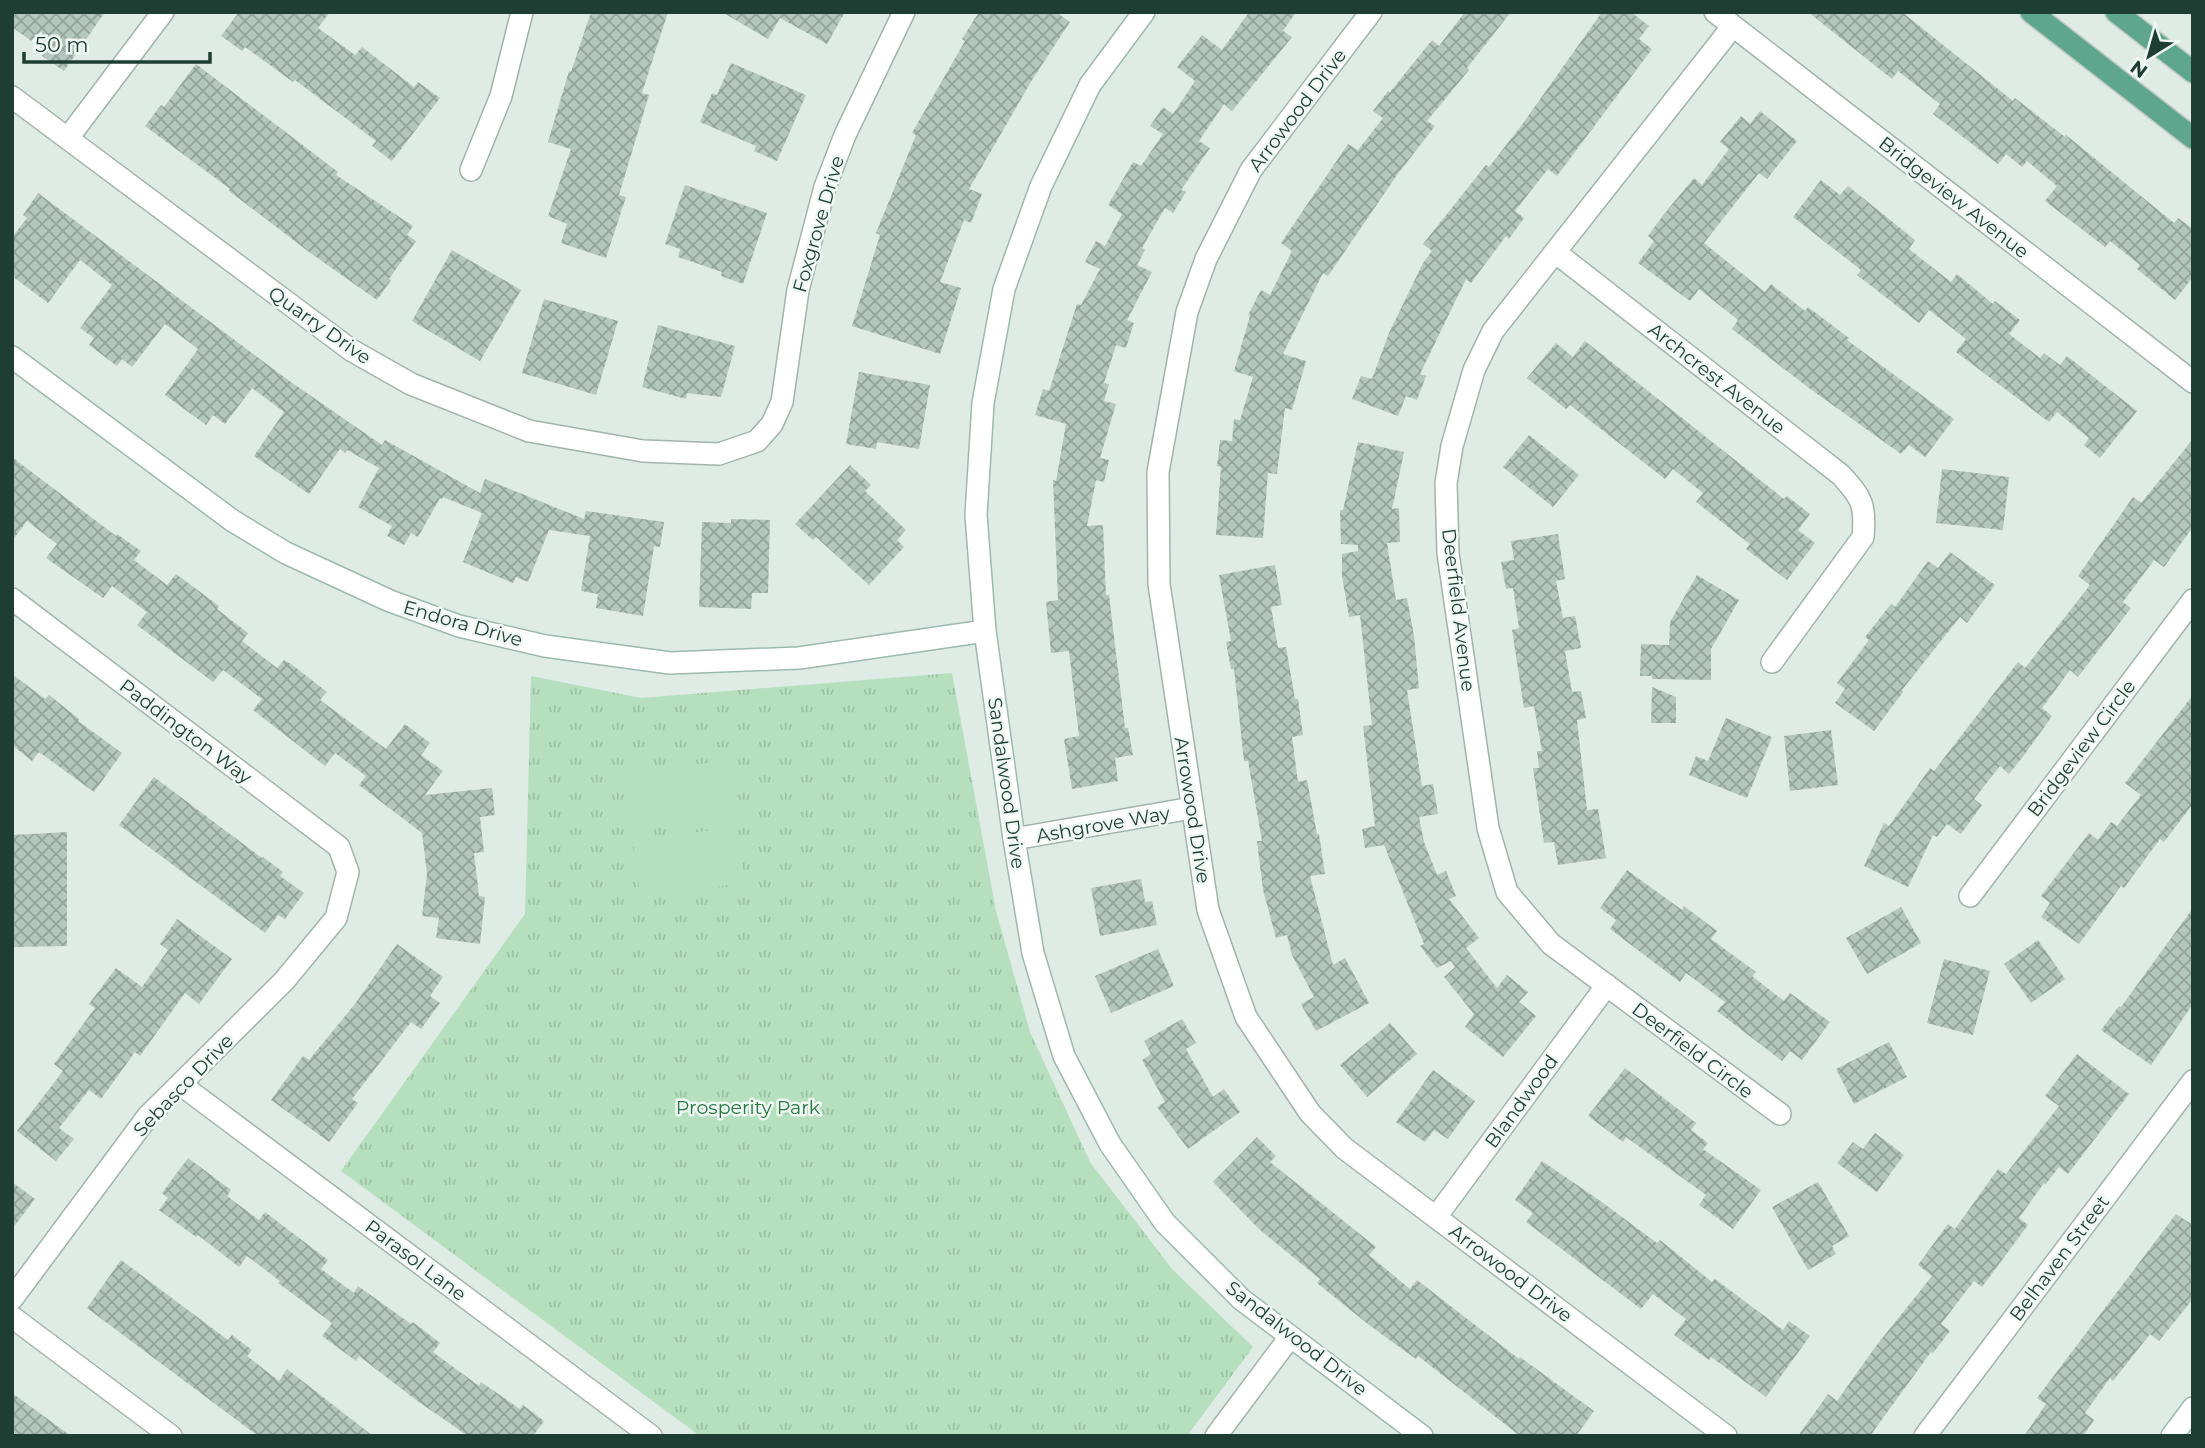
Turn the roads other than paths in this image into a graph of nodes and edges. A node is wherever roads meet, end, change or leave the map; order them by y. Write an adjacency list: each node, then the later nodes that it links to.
1 (163, 12): 12 (street)
2 (522, 12): 14 (street)
3 (904, 12): 18 (street, Foxgrove Drive)
4 (1144, 12): 21 (street, Sandalwood Drive)
5 (1371, 12): 23 (street, Arrowood Drive)
6 (1715, 12): 9 (street, Bridgeview Avenue)
7 (2031, 12): 13 (main road)
8 (2116, 12): 10 (main road)
9 (1733, 26): 15 (street, Deerfield Avenue); 17 (street, Bridgeview Avenue)
10 (2193, 72)
11 (12, 97): 12 (street, Quarry Drive)
12 (68, 138): 18 (street, Quarry Drive)
13 (2193, 138)
14 (471, 170)
15 (1555, 252): 22 (street, Archcrest Avenue); 27 (street, Deerfield Avenue)
16 (14, 361): 21 (street, Endora Drive)
17 (2193, 382)
18 (757, 441)
19 (12, 599): 25 (street, Paddington Way)
20 (2193, 600): 26 (street, Bridgeview Circle)
21 (985, 631): 24 (street, Sandalwood Drive)
22 (1772, 662)
23 (1192, 808): 24 (street, Ashgrove Way); 31 (street, Arrowood Drive)
24 (1014, 839): 34 (street, Sandalwood Drive)
25 (348, 872): 29 (street, Sebasco Drive)
26 (1970, 896)
27 (1607, 985): 30 (street, Deerfield Circle); 31 (street, Blandwood)
28 (2193, 1081): 41 (street, Belhaven Street)
29 (180, 1084): 32 (street, Sebasco Drive); 37 (street, Parasol Lane)
30 (1780, 1114)
31 (1436, 1217): 40 (street, Arrowood Drive)
32 (12, 1299)
33 (12, 1317): 36 (street)
34 (1290, 1337): 38 (street); 39 (street, Sandalwood Drive)
35 (2193, 1408): 42 (street)
36 (171, 1436)
37 (651, 1436)
38 (1216, 1436)
39 (1422, 1436)
40 (1726, 1436)
41 (1925, 1436)
42 (2172, 1436)

